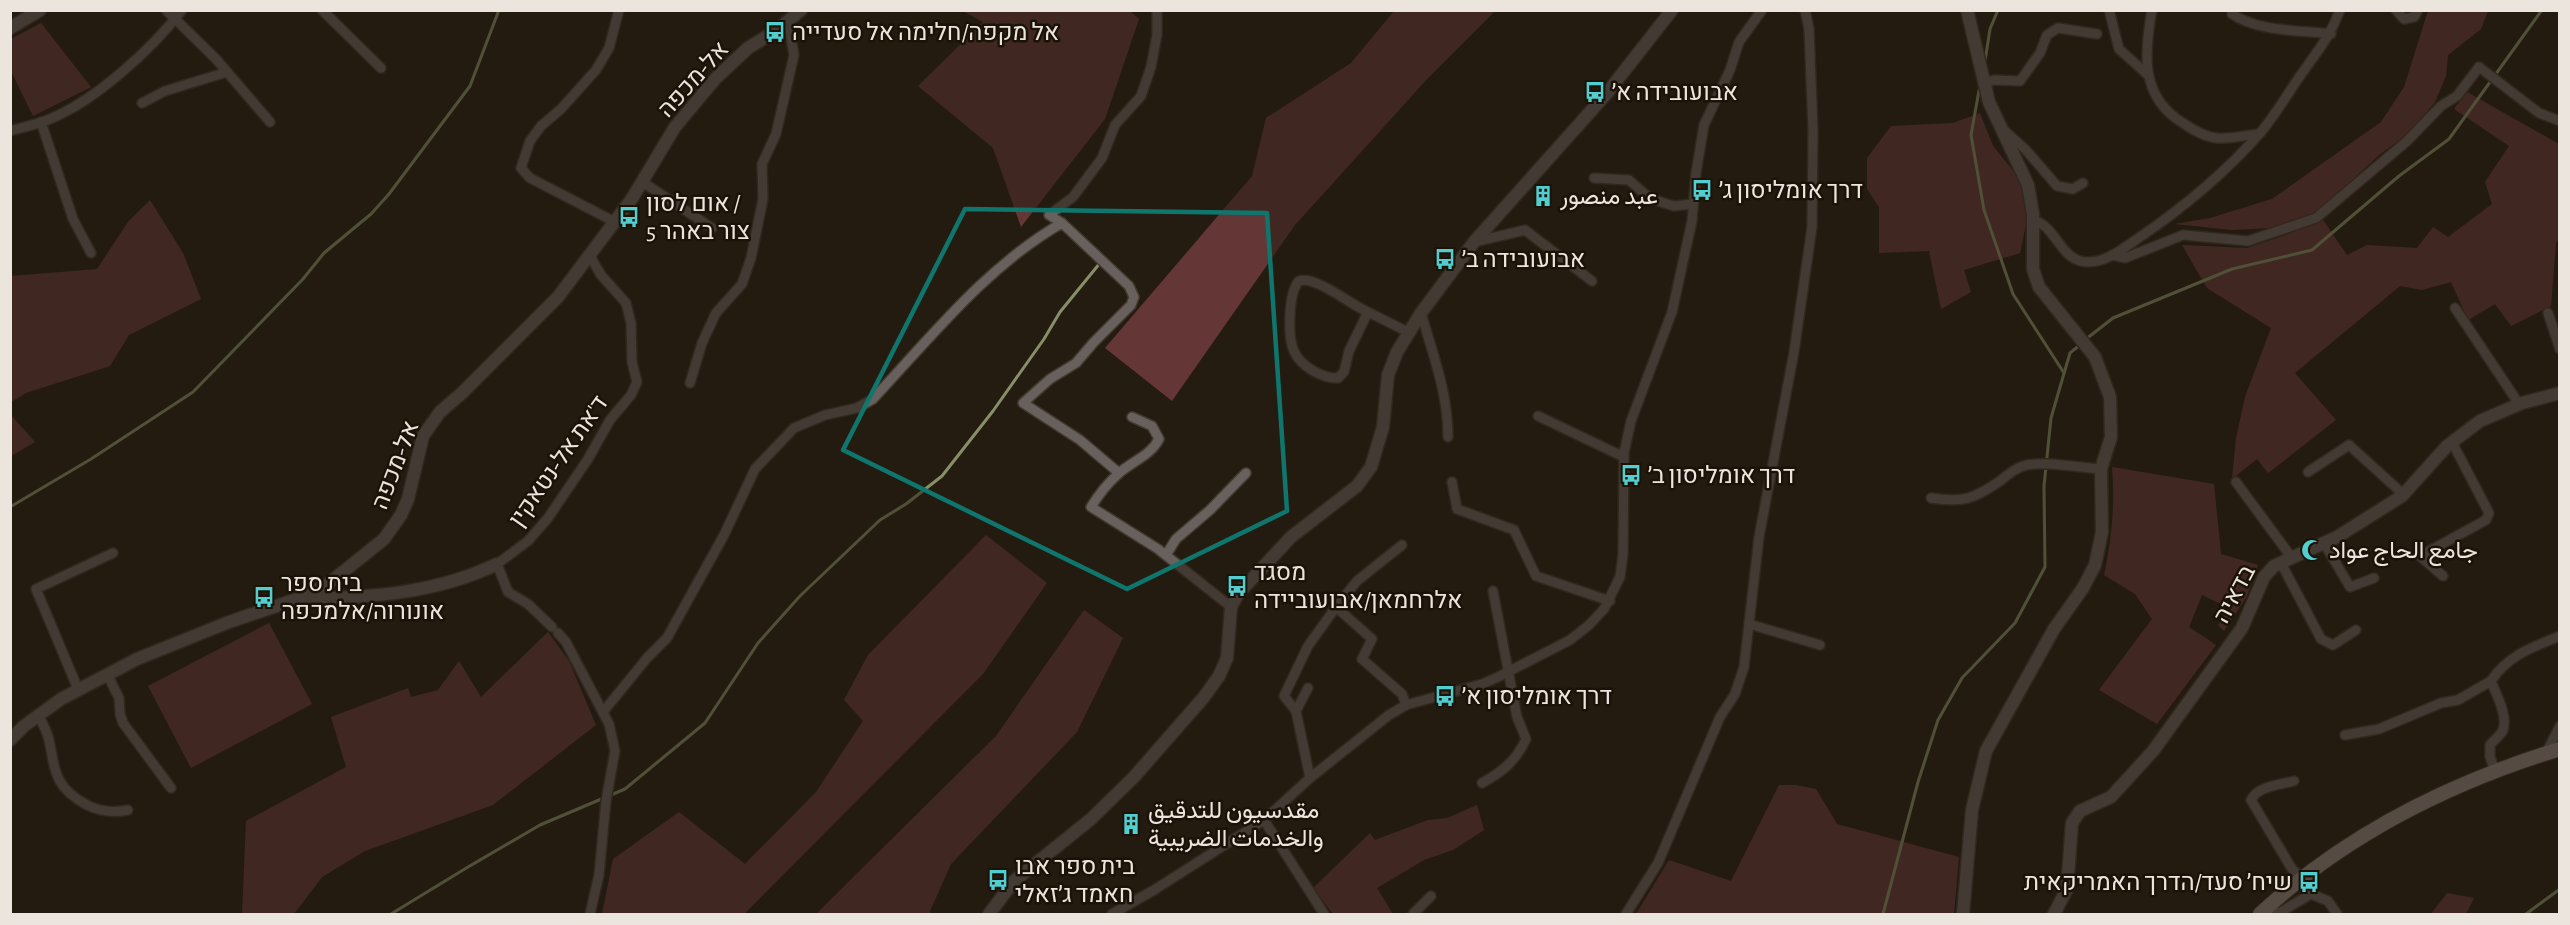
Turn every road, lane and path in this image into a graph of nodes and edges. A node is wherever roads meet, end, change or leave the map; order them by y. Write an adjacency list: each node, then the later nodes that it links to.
1 (40, 10): 20 (street)
2 (166, 10): 18 (street)
3 (182, 10): 18 (street)
4 (322, 10): 23 (street)
5 (619, 10): 39 (street)
6 (1157, 10): 40 (street)
7 (1672, 10): 42 (street)
8 (1762, 10): 37 (street)
9 (1805, 10): 82 (street)
10 (1967, 10): 26 (street)
11 (2109, 10): 25 (street)
12 (2152, 10): 25 (street)
13 (2340, 10): 22 (street)
14 (2396, 10): 15 (street)
15 (2418, 10)
16 (799, 11): 19 (street, אל-מכפה)
17 (2232, 14): 22 (street)
18 (175, 20): 24 (street); 29 (street)
19 (788, 21): 35 (street, אל-מכפה); 53 (street)
20 (10, 28)
21 (2097, 34): 26 (street)
22 (2331, 34): 33 (street)
23 (381, 68)
24 (227, 72): 27 (street); 30 (street)
25 (2148, 75): 33 (street)
26 (1983, 83): 31 (street)
27 (142, 103)
28 (2559, 121): 44 (street)
29 (40, 122): 32 (street); 43 (street)
30 (270, 122)
31 (2001, 128): 36 (street); 38 (street)
32 (10, 131)
33 (2259, 134): 44 (street)
34 (1594, 178): 37 (street)
35 (641, 181): 39 (street, אל-מכפה); 41 (street)
36 (2083, 183)
37 (1693, 204): 60 (street)
38 (2033, 220): 44 (street); 61 (street)
39 (615, 222): 45 (street, אל-מכפה)
40 (1062, 223): 64 (street); 93 (street)
41 (712, 228)
42 (1474, 242): 46 (street); 49 (street)
43 (91, 253)
44 (2112, 255)
45 (590, 256): 74 (street, ד'את אל-נטאקין); 78 (street, אל-מכפה)
46 (1592, 281)
47 (2455, 308): 55 (street)
48 (1368, 312): 48 (street); 51 (street)
49 (1421, 313): 51 (street); 58 (street)
50 (2548, 313): 52 (street)
51 (1408, 332): 81 (street)
52 (2559, 349)
53 (690, 383)
54 (2559, 393): 55 (street, בדאיה)
55 (2519, 404): 59 (street, בדאיה)
56 (1538, 416): 60 (street)
57 (1132, 417): 64 (street)
58 (1448, 437)
59 (2452, 442): 67 (street, בדאיה); 75 (street)
60 (1624, 457): 79 (street)
61 (2101, 469): 68 (street); 117 (street)
62 (1246, 472): 72 (street)
63 (2308, 472): 67 (street)
64 (1119, 473): 72 (street)
65 (1452, 482): 79 (street)
66 (2236, 482): 73 (street)
67 (2403, 494): 69 (street, בדאיה)
68 (1931, 498)
69 (2324, 543): 73 (street, בדאיה); 76 (street)
70 (1402, 545): 80 (street)
71 (113, 553): 90 (street)
72 (1166, 555): 81 (street)
73 (2287, 560): 83 (street); 118 (street, בדאיה)
74 (497, 564): 78 (street, ד'את אל-נטאקין); 93 (street)
75 (2443, 576)
76 (2374, 578)
77 (1493, 591): 86 (street)
78 (300, 598): 87 (street, אל-מכפה)
79 (1610, 601): 86 (street)
80 (1336, 607): 91 (street); 92 (street)
81 (1232, 608): 111 (street)
82 (1749, 624): 85 (street); 116 (street)
83 (2356, 630)
84 (2559, 636): 88 (street)
85 (1820, 645)
86 (1509, 671): 91 (street); 102 (street)
87 (107, 674): 90 (street, אל-מכפה); 103 (street)
88 (2491, 681): 96 (street); 99 (street)
89 (1308, 688): 92 (street)
90 (78, 689): 94 (street, אל-מכפה)
91 (1406, 705): 100 (street)
92 (1296, 711): 100 (street)
93 (603, 712): 110 (street)
94 (37, 715): 97 (street, אל-מכפה); 104 (street)
95 (2559, 726): 98 (street)
96 (2345, 735)
97 (10, 740)
98 (2553, 751): 99 (main road)
99 (2495, 771): 106 (main road)
100 (1310, 778): 105 (street)
101 (2294, 781): 106 (street)
102 (1482, 783)
103 (171, 788)
104 (128, 810)
105 (1264, 820): 108 (street); 114 (street)
106 (2302, 878): 109 (main road)
107 (1431, 896): 115 (street)
108 (1134, 902): 112 (street); 113 (street)
109 (2264, 911): 119 (street)
110 (590, 915)
111 (989, 915)
112 (1112, 915)
113 (1131, 915)
114 (1324, 915)
115 (1413, 915)
116 (1626, 915)
117 (1963, 915)
118 (2054, 915)
119 (2337, 915)

